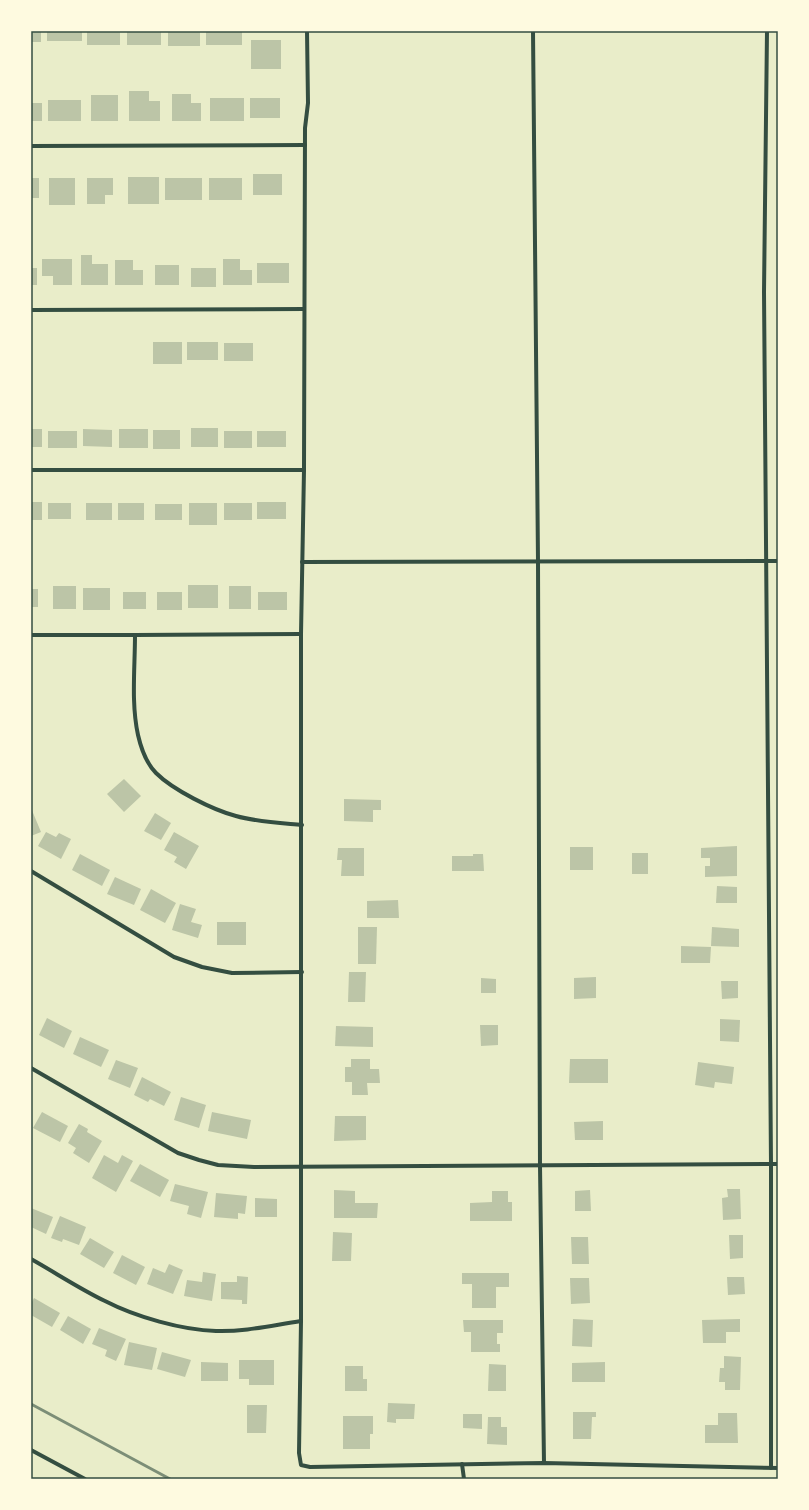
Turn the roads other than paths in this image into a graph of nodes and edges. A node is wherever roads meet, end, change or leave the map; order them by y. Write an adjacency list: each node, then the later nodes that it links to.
1 (307, 31): 4 (street)
2 (533, 31): 10 (street)
3 (766, 31): 11 (street)
4 (305, 145): 5 (street); 6 (street)
5 (31, 146)
6 (304, 309): 7 (street); 9 (street)
7 (31, 310)
8 (31, 470): 9 (street)
9 (304, 470): 13 (street)
10 (538, 561): 11 (street); 13 (street); 23 (street)
11 (766, 561): 12 (street); 21 (street)
12 (778, 561)
13 (302, 562): 14 (street)
14 (301, 634): 16 (street); 17 (street)
15 (31, 635): 16 (street)
16 (135, 636): 17 (street)
17 (302, 825): 19 (street)
18 (31, 871): 19 (street)
19 (302, 972): 24 (street)
20 (31, 1068): 24 (street)
21 (771, 1164): 22 (street); 23 (street); 30 (street)
22 (778, 1164)
23 (540, 1166): 24 (street); 28 (street)
24 (300, 1168): 26 (street)
25 (31, 1260): 26 (street)
26 (301, 1321): 29 (street)
27 (31, 1450): 32 (street)
28 (544, 1463): 29 (street); 30 (street)
29 (462, 1464): 33 (street)
30 (771, 1468): 31 (street)
31 (778, 1468)
32 (85, 1479)
33 (464, 1479)

